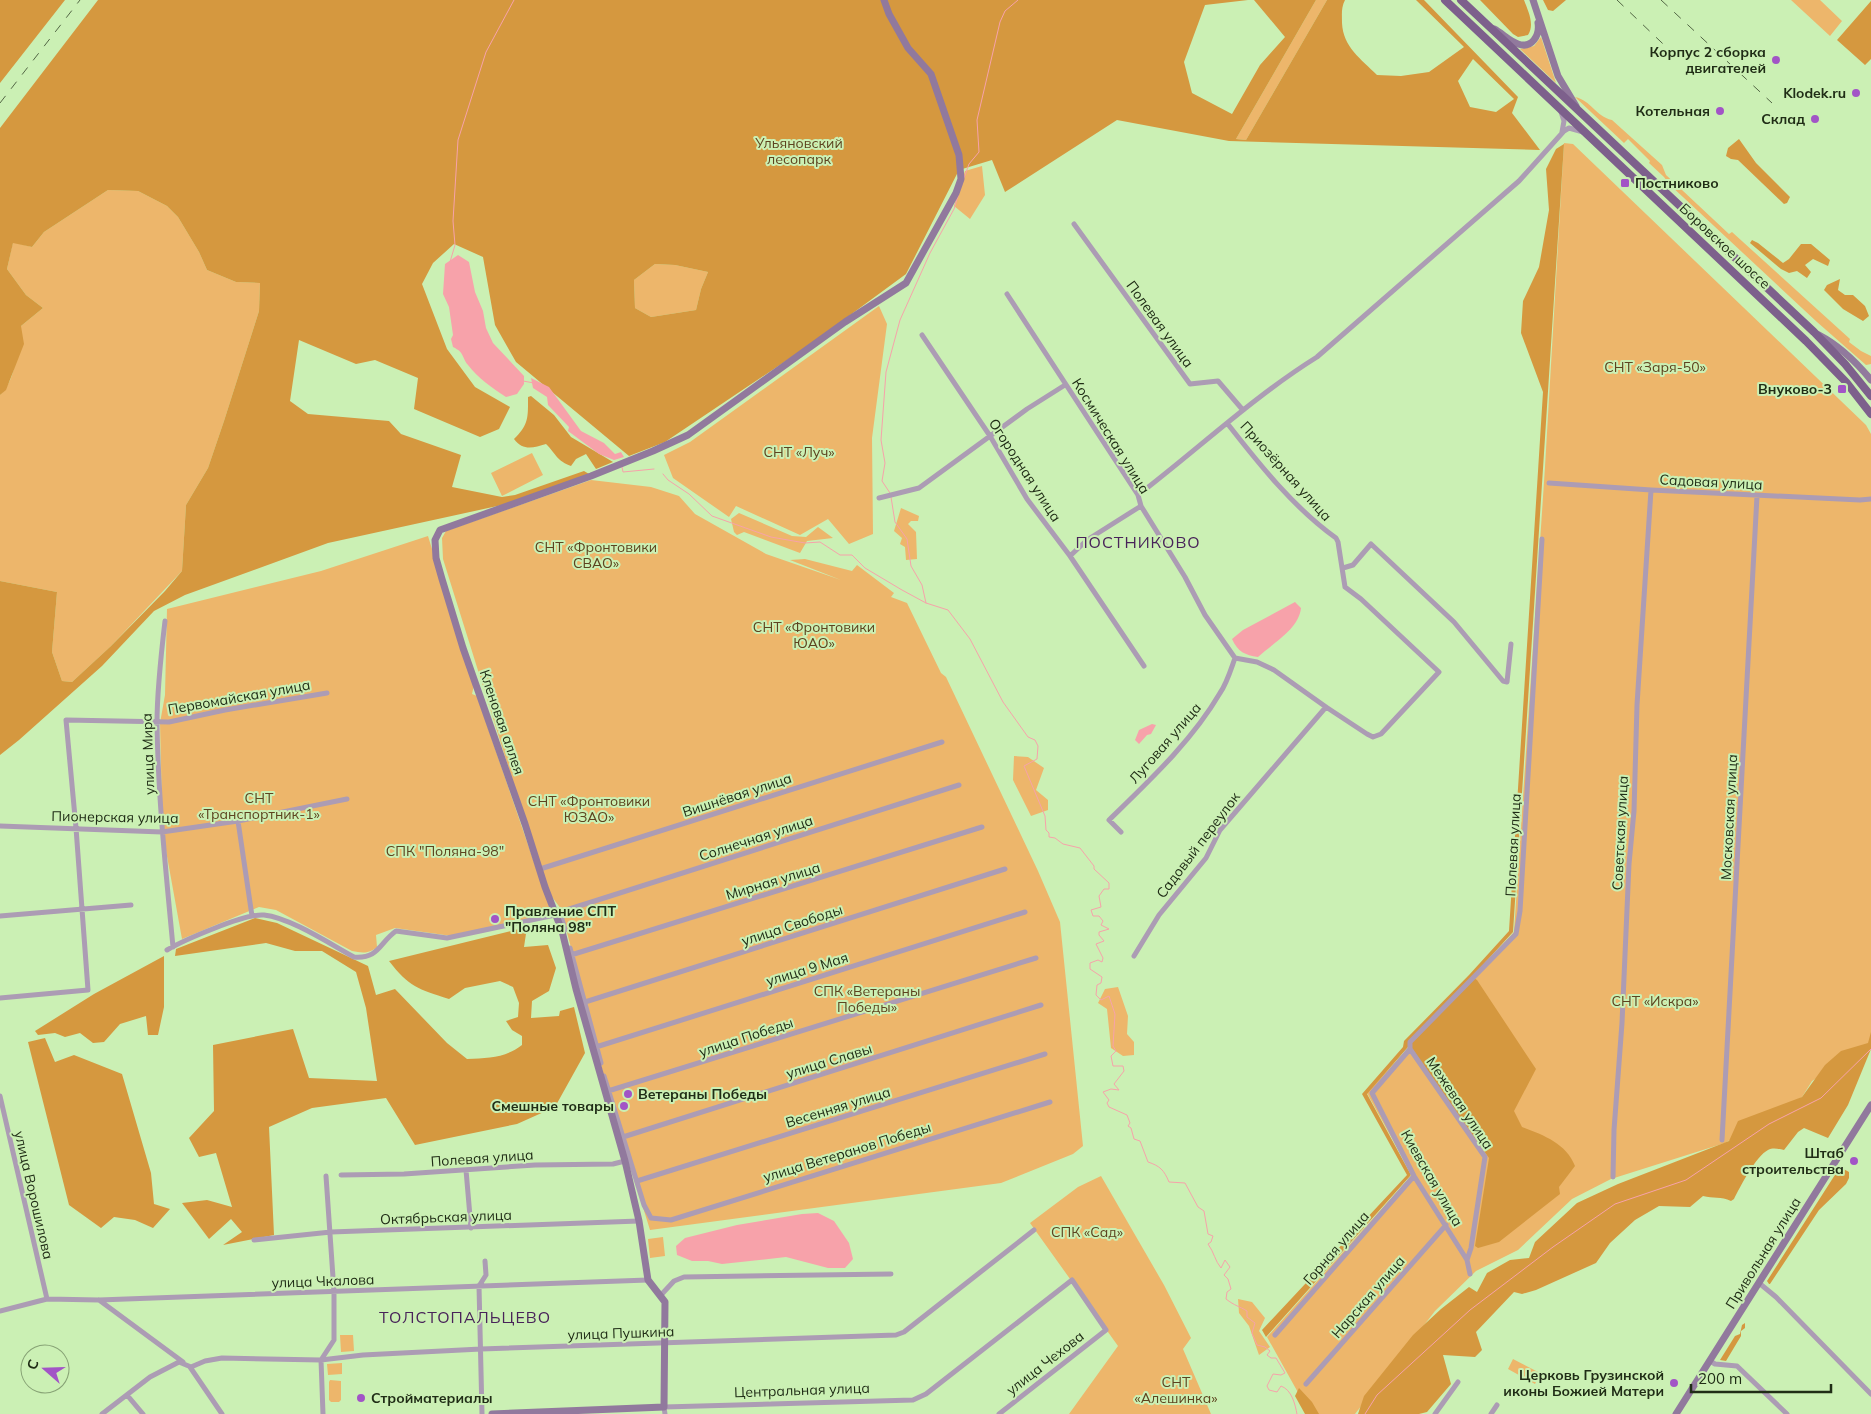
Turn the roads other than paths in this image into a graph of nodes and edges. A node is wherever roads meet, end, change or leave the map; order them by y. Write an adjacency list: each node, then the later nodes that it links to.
1 (884, 0): 47 (street, Кленовая аллея)
2 (1445, 0): 6 (main road, Боровское шоссе)
3 (1461, 0): 5 (main road, Боровское шоссе)
4 (1534, 3): 5 (street); 7 (street)
5 (1489, 26): 7 (main road, Боровское шоссе)
6 (1560, 110): 8 (main road, Боровское шоссе); 9 (street)
7 (1583, 115): 12 (main road, Боровское шоссе)
8 (1583, 132): 9 (street); 18 (main road, Боровское шоссе)
9 (1562, 133): 17 (street)
10 (1074, 224): 17 (street, Полевая улица)
11 (1007, 294): 15 (street, Космическая улица)
12 (1814, 332): 14 (street); 16 (main road, Боровское шоссе)
13 (922, 335): 20 (street, Огородная улица)
14 (1871, 380)
15 (1065, 385): 20 (street); 23 (street, Космическая улица)
16 (1871, 396)
17 (1242, 409): 19 (street)
18 (1871, 414)
19 (1227, 423): 23 (street); 30 (street, Приозёрная улица)
20 (990, 436): 25 (street); 29 (street, Огородная улица)
21 (1549, 483): 22 (street, Садовая улица)
22 (1651, 490): 24 (street, Садовая улица); 78 (street, Советская улица)
23 (1138, 495): 27 (street, Космическая улица)
24 (1757, 496): 26 (street, Садовая улица); 72 (street, Московская улица)
25 (879, 498)
26 (1871, 499)
27 (1141, 506): 29 (street); 33 (street, Космическая улица)
28 (1542, 540): 64 (street, Полевая улица)
29 (1070, 556): 34 (street, Огородная улица)
30 (1343, 568): 32 (street); 36 (street, Приозёрная улица)
31 (165, 621): 37 (street, улица Мира)
32 (1511, 644)
33 (1235, 658): 36 (street); 46 (street, Луговая улица)
34 (1144, 666)
35 (326, 692): 37 (street, Первомайская улица)
36 (1326, 708): 58 (street, Садовый переулок)
37 (157, 722): 43 (street, Первомайская улица); 45 (street, улица Мира)
38 (942, 742): 47 (street, Вишнёвая улица)
39 (959, 785): 52 (street, Солнечная улица)
40 (347, 799): 41 (street, Пионерская улица)
41 (238, 821): 45 (street, Пионерская улица); 54 (street)
42 (0, 826): 43 (street, Пионерская улица)
43 (76, 828): 45 (street, Пионерская улица); 50 (street)
44 (982, 828): 57 (street, Мирная улица)
45 (162, 832): 55 (street, улица Мира)
46 (1120, 832)
47 (540, 869): 52 (street, Кленовая аллея)
48 (1005, 869): 61 (street, улица Свободы)
49 (132, 904): 50 (street)
50 (81, 909): 53 (street); 60 (street)
51 (1025, 912): 63 (street, улица 9 Мая)
52 (558, 914): 54 (street, Солнечная улица); 57 (street); 66 (street, Кленовая аллея)
53 (0, 916)
54 (252, 916): 55 (street)
55 (173, 947): 56 (street)
56 (167, 950)
57 (571, 955): 61 (street)
58 (1134, 956)
59 (1036, 958): 66 (street, улица Победы)
60 (0, 998)
61 (585, 1002): 63 (street)
62 (1041, 1006): 71 (street, улица Славы)
63 (596, 1047): 66 (street)
64 (1410, 1049): 67 (street, Полевая улица); 86 (street, Межевая улица)
65 (1045, 1054): 79 (street, Весенняя улица)
66 (608, 1091): 71 (street); 73 (street, Кленовая аллея)
67 (1372, 1093): 77 (street, Киевская улица)
68 (0, 1096): 96 (street, улица Ворошилова)
69 (1050, 1102): 79 (street, улица Ветеранов Победы)
70 (1871, 1105): 92 (street, Привольная улица)
71 (623, 1137): 79 (street)
72 (1722, 1140)
73 (625, 1161): 74 (street, Полевая улица); 80 (street, Кленовая аллея)
74 (466, 1170): 75 (street, Полевая улица); 82 (street)
75 (341, 1175)
76 (326, 1176): 84 (street)
77 (1414, 1176): 81 (street, Киевская улица); 99 (street, Горная улица)
78 (1613, 1177)
79 (636, 1181)
80 (639, 1221): 82 (street, Октябрьская улица); 90 (street, Кленовая аллея)
81 (1446, 1226): 86 (street, Киевская улица); 106 (street, Нарская улица)
82 (471, 1228): 84 (street, Октябрьская улица)
83 (1034, 1230): 100 (street, улица Пушкина)
84 (331, 1232): 85 (street, Октябрьская улица); 94 (street)
85 (254, 1240)
86 (1466, 1260): 89 (street, Киевская улица)
87 (485, 1261): 93 (street)
88 (891, 1274): 95 (street)
89 (1470, 1274)
90 (648, 1280): 93 (street, улица Чкалова); 95 (street)
91 (1072, 1280): 110 (street, Центральная улица); 117 (street, улица Чехова)
92 (1759, 1283): 103 (street, Привольная улица); 107 (street)
93 (480, 1286): 94 (street, улица Чкалова); 101 (street)
94 (334, 1292): 97 (street, улица Чкалова); 102 (street)
95 (660, 1295): 100 (street)
96 (47, 1299): 97 (street, улица Чкалова); 98 (street, улица Чкалова)
97 (99, 1300): 104 (street)
98 (0, 1311)
99 (1275, 1335)
100 (665, 1343): 101 (street, улица Пушкина); 110 (street)
101 (480, 1349): 102 (street, улица Пушкина); 115 (street)
102 (321, 1360): 104 (street, улица Пушкина); 114 (street)
103 (1710, 1362): 120 (street, Привольная улица); 121 (street)
104 (191, 1367): 108 (street, улица Пушкина); 113 (street)
105 (1458, 1382): 118 (street)
106 (1306, 1384)
107 (1871, 1394)
108 (127, 1395): 111 (street, улица Пушкина); 112 (street)
109 (1497, 1405): 119 (street)
110 (664, 1410): 116 (street, Центральная улица)
111 (102, 1414)
112 (143, 1414)
113 (222, 1414)
114 (323, 1414)
115 (482, 1414)
116 (492, 1414)
117 (999, 1414)
118 (1435, 1414)
119 (1492, 1414)
120 (1676, 1414)
121 (1787, 1414)

